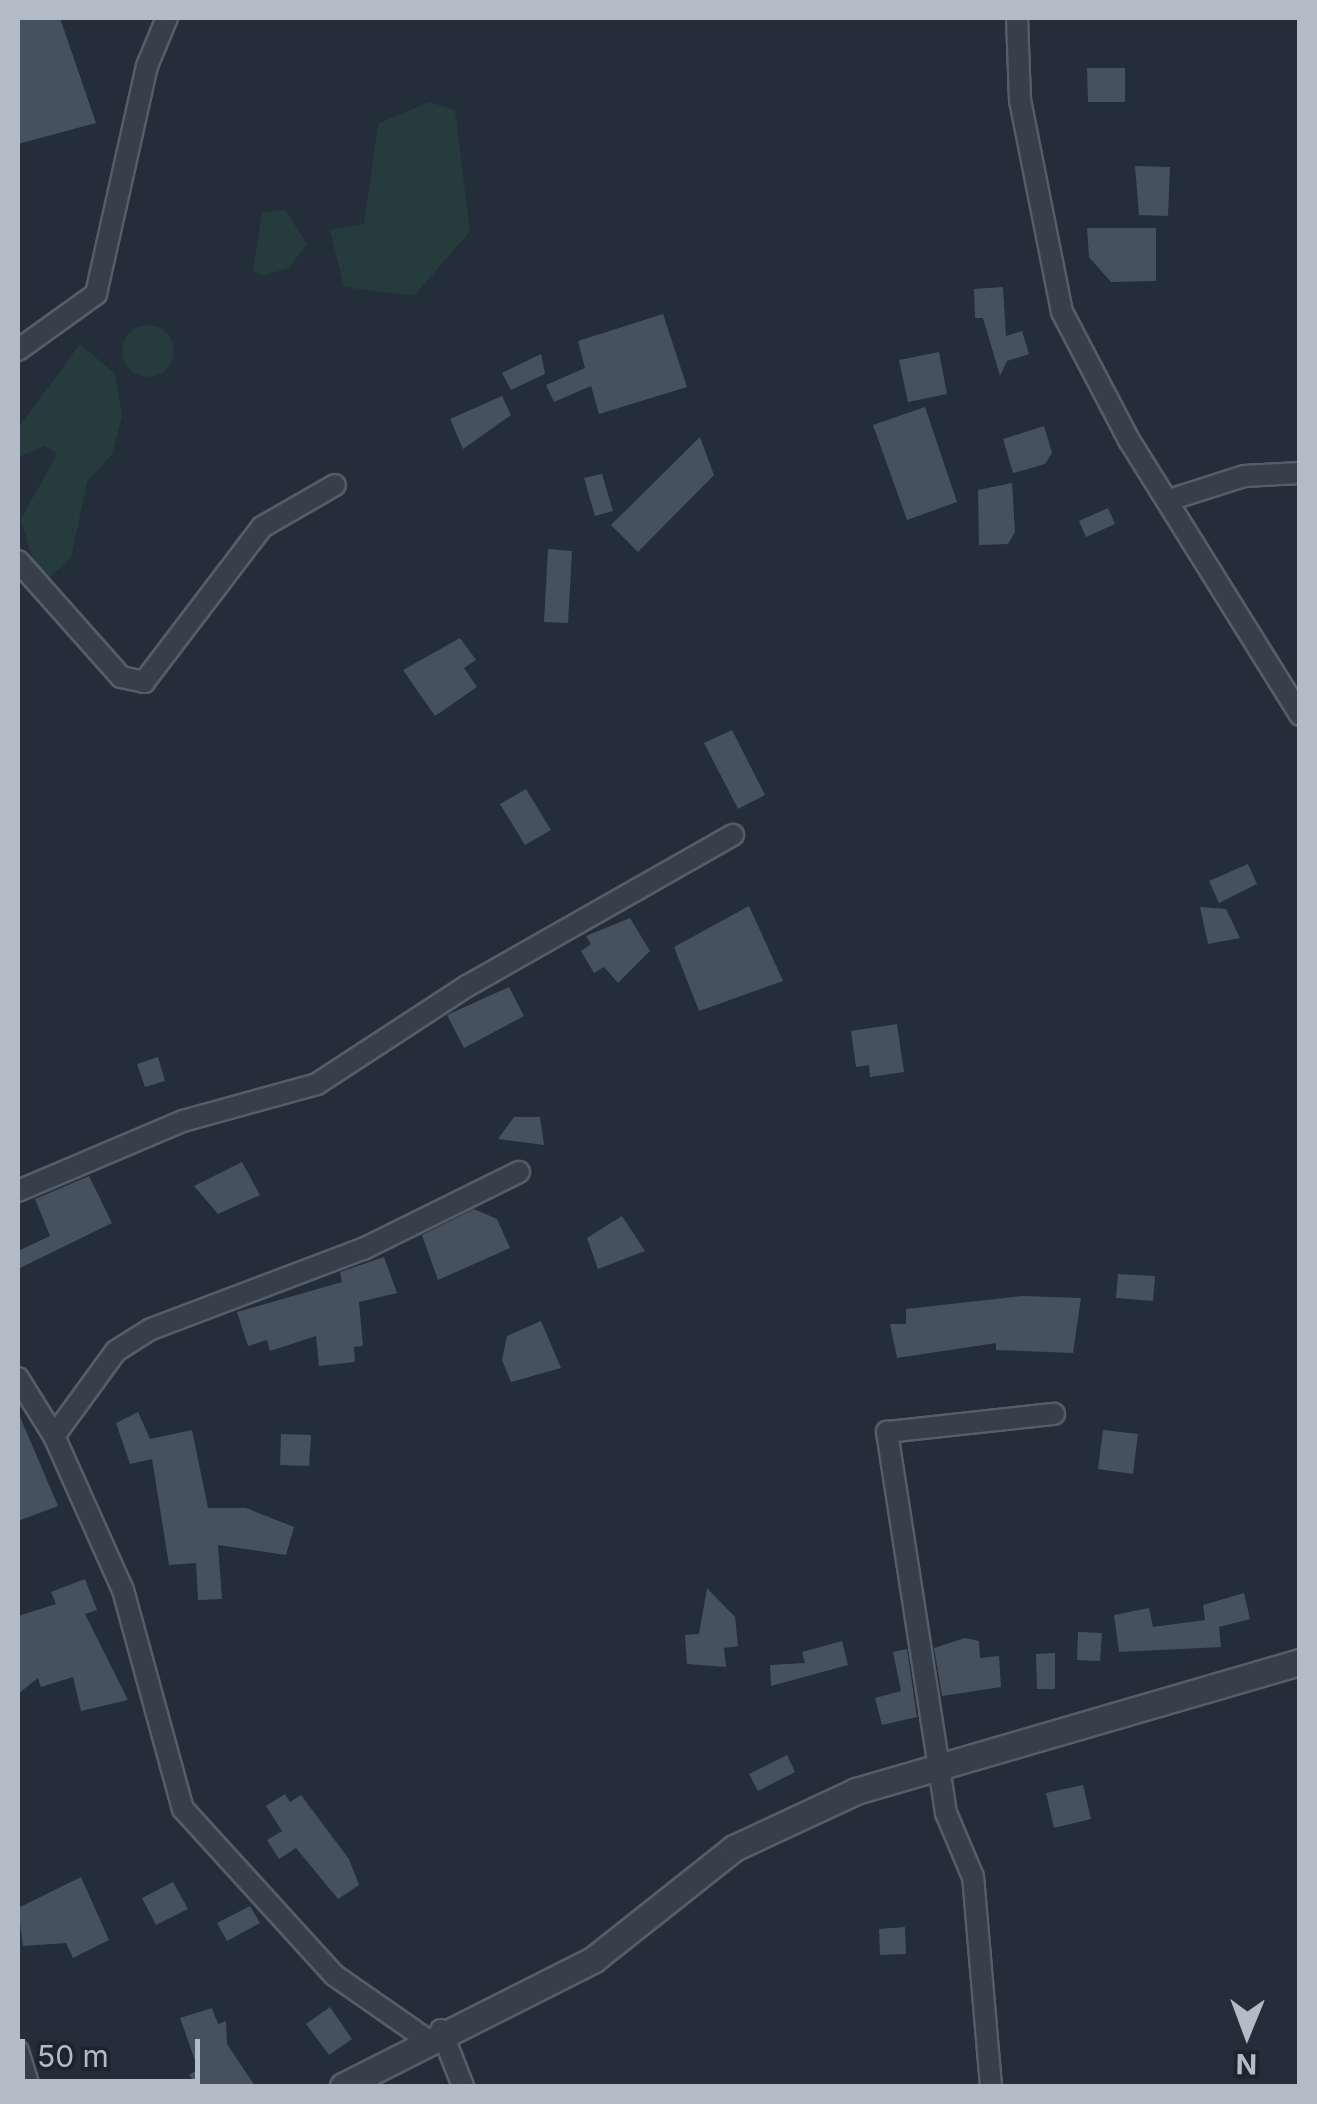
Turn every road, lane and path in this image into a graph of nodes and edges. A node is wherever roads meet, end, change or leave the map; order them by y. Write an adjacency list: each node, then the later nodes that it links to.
1 (1016, 18): 6 (street)
2 (158, 23): 3 (street)
3 (18, 350)
4 (1300, 473): 6 (street)
5 (335, 485): 7 (street)
6 (1169, 500): 8 (street)
7 (18, 561)
8 (1300, 715)
9 (733, 835): 11 (street)
10 (519, 1172): 14 (street)
11 (18, 1191)
12 (18, 1378): 14 (street)
13 (1054, 1414): 16 (street)
14 (54, 1436): 17 (street)
15 (1300, 1662): 16 (street)
16 (939, 1766): 17 (street); 22 (street)
17 (434, 2035): 20 (street); 21 (street)
18 (18, 2051): 19 (street)
19 (29, 2086)
20 (344, 2086)
21 (464, 2086)
22 (991, 2086)

